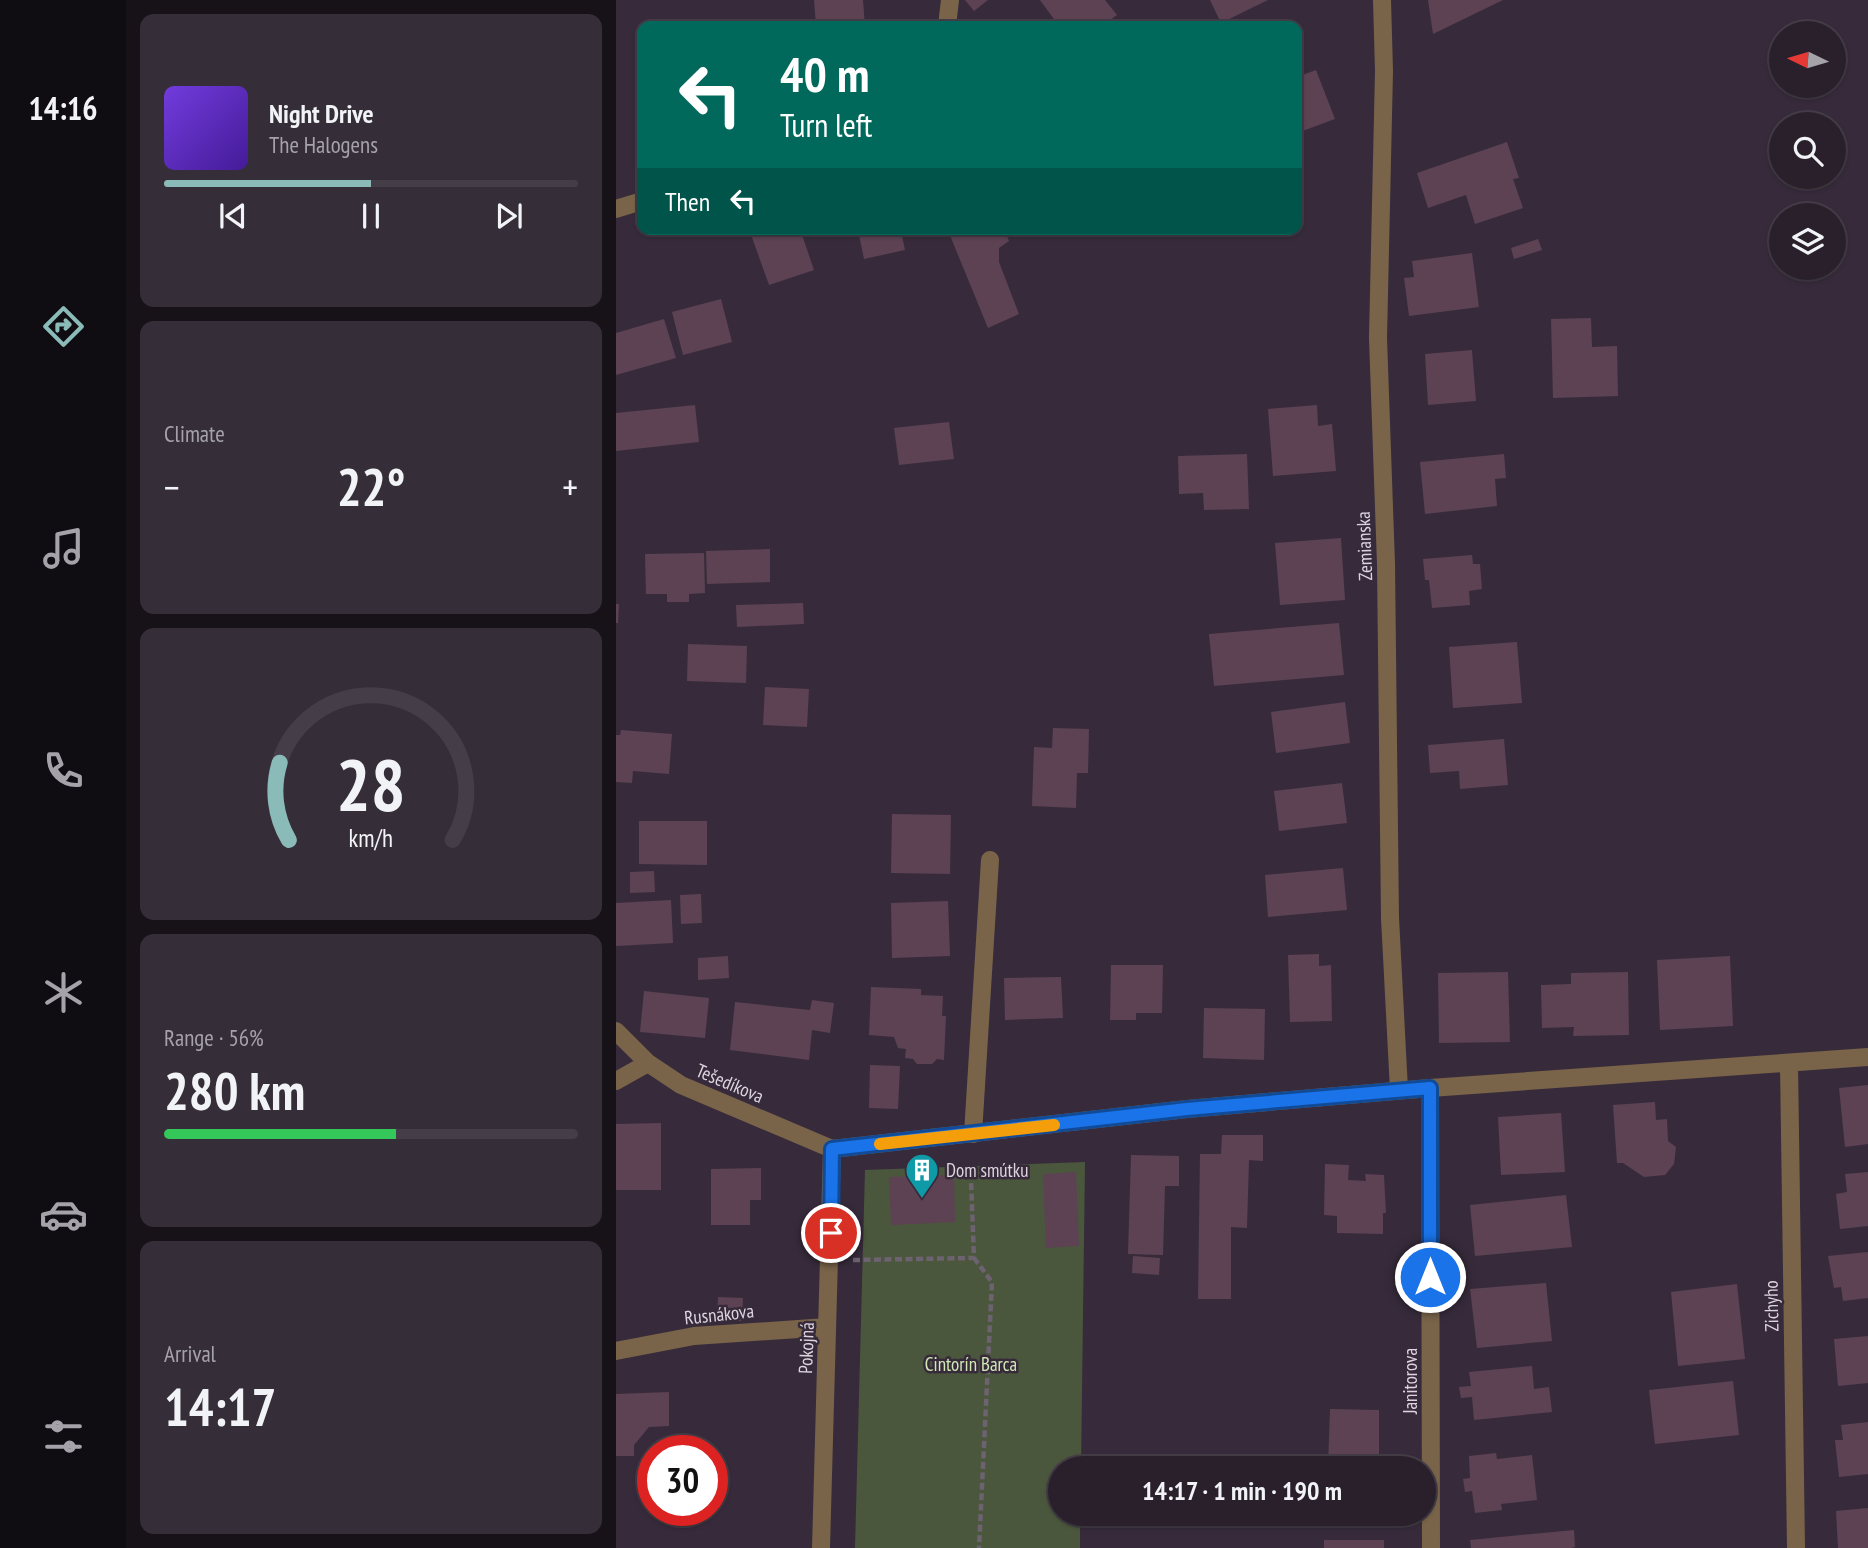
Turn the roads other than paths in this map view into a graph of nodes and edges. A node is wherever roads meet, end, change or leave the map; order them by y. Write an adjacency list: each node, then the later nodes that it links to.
1 (950, 0): 3 (street)
2 (1382, 0): 13 (street, Zemianska)
3 (948, 21)
4 (637, 203): 5 (street)
5 (616, 209)
6 (990, 860): 14 (street)
7 (616, 1031): 9 (street, Tešedíkova)
8 (1868, 1057): 10 (street)
9 (648, 1063): 11 (street); 15 (street, Tešedíkova)
10 (1789, 1064): 12 (street); 20 (street, Zichyho)
11 (616, 1080)
12 (1430, 1088): 13 (street); 19 (street, Janitorova)
13 (1399, 1090): 14 (street)
14 (973, 1134): 15 (street)
15 (832, 1149): 16 (street, Pokojná)
16 (827, 1327): 17 (street, Rusnákova); 18 (street, Pokojná)
17 (616, 1351)
18 (821, 1548)
19 (1431, 1548)
20 (1796, 1548)

